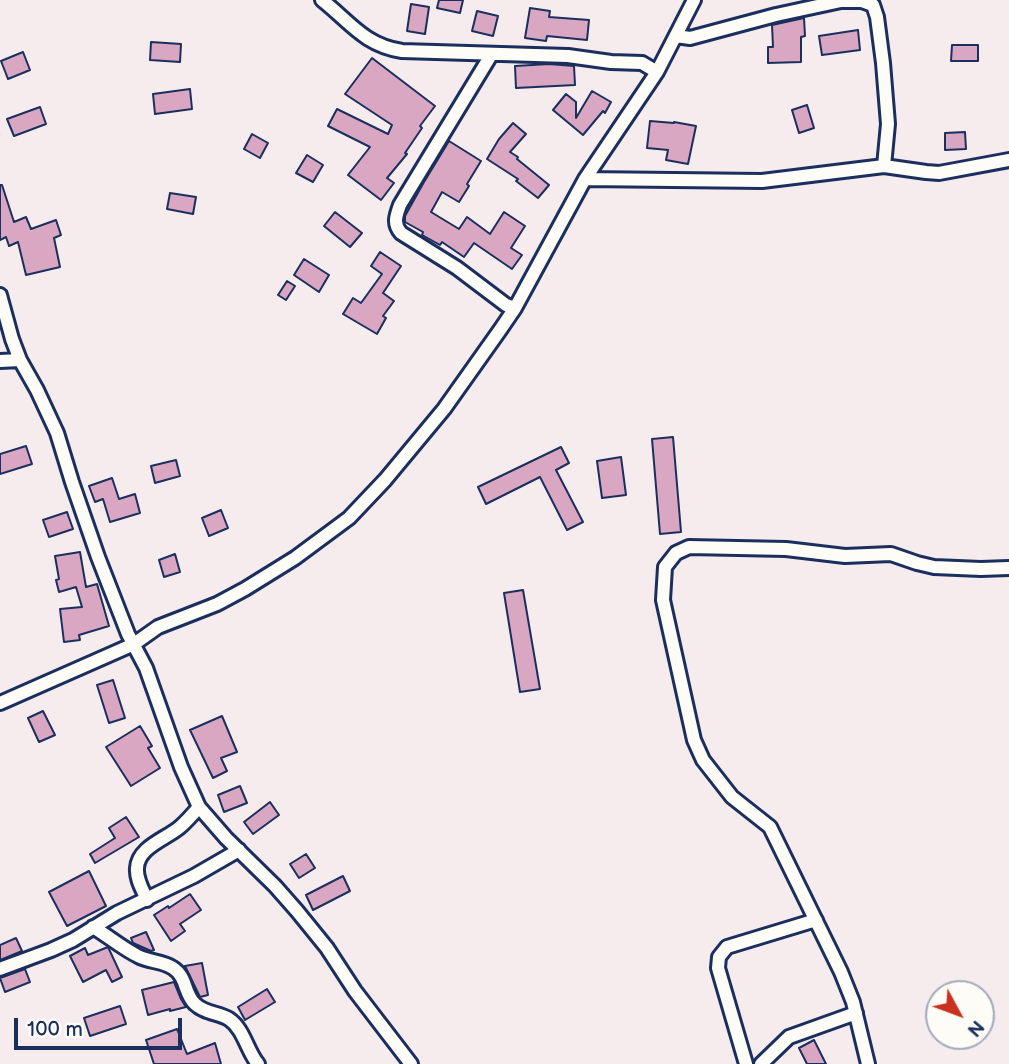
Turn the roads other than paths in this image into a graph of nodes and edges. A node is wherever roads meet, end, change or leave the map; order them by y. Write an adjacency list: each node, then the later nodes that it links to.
1 (321, 0): 4 (street)
2 (694, 0): 3 (street)
3 (676, 36): 5 (street); 7 (street)
4 (491, 55): 5 (street); 10 (street)
5 (657, 72): 8 (street)
6 (1009, 160): 7 (street)
7 (884, 166): 8 (street)
8 (585, 179): 10 (street)
9 (0, 295): 11 (street)
10 (515, 308): 14 (street)
11 (20, 360): 12 (street); 14 (street)
12 (0, 361)
13 (1009, 568): 19 (street)
14 (134, 644): 15 (street); 16 (street)
15 (0, 703)
16 (199, 807): 17 (street); 18 (street)
17 (239, 850): 18 (street); 24 (street)
18 (147, 900): 20 (street)
19 (816, 920): 22 (street); 25 (street)
20 (93, 926): 21 (street); 23 (street)
21 (0, 969)
22 (856, 1013): 26 (street); 27 (street)
23 (258, 1064)
24 (411, 1064)
25 (746, 1064)
26 (761, 1064)
27 (868, 1064)

